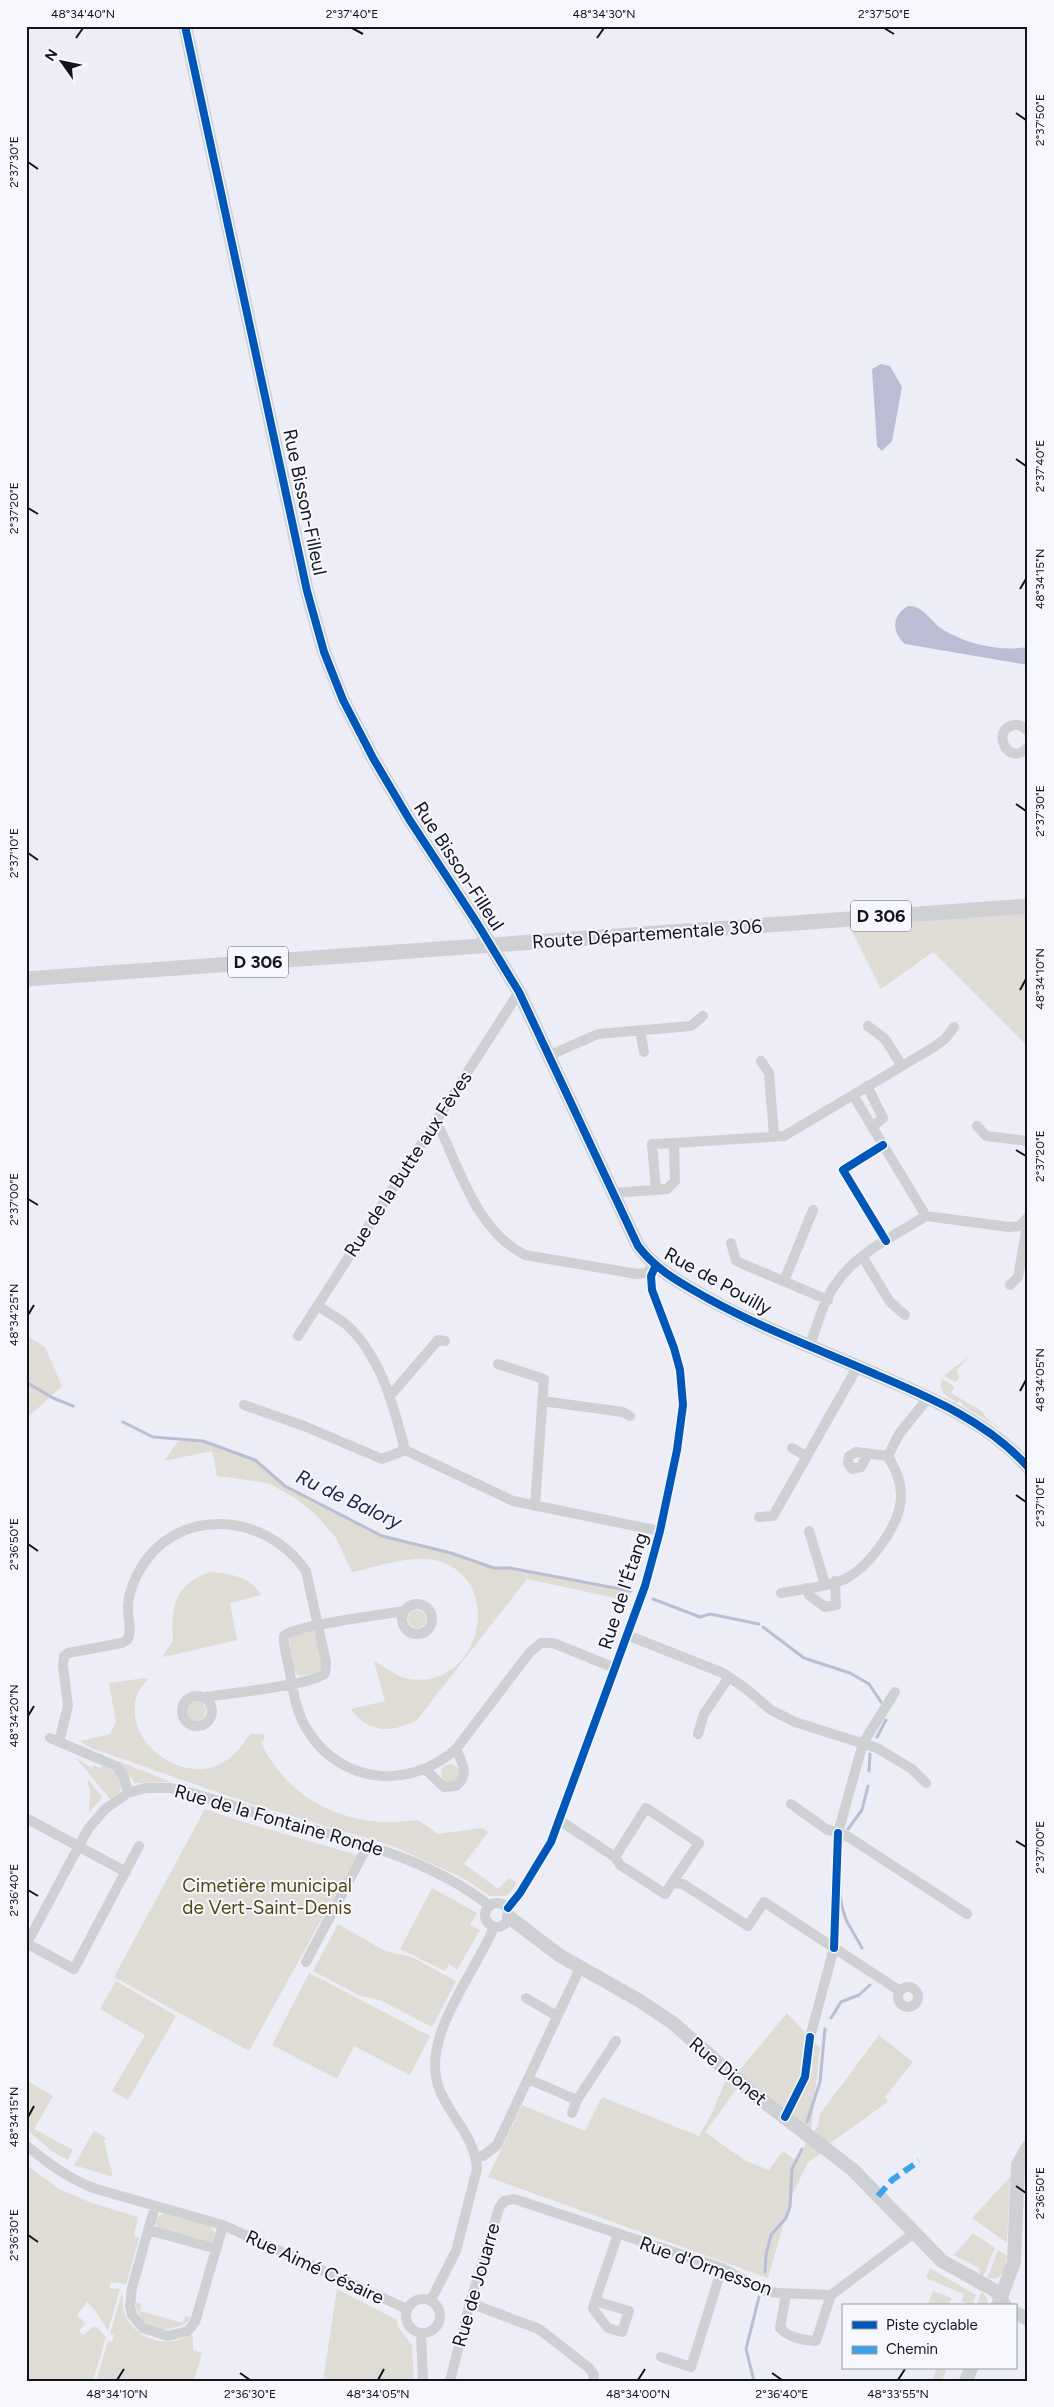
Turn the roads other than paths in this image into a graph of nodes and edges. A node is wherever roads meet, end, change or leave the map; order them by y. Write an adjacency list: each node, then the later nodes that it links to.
1 (185, 26): 5 (street, Rue Bisson-Filleul)
2 (1028, 731): 3 (street)
3 (1028, 747)
4 (1028, 906): 5 (main road, Route Départementale 306 / D 306)
5 (491, 946): 6 (main road, Route Départementale 306 / D 306); 7 (street, Rue de Pouilly)
6 (26, 979)
7 (519, 992): 13 (street, Rue de Pouilly); 18 (street, Rue de la Butte aux Fèves)
8 (703, 1016): 11 (street)
9 (868, 1026): 15 (street)
10 (954, 1027): 15 (street)
11 (640, 1030): 12 (street); 13 (street)
12 (644, 1052)
13 (550, 1055): 25 (street, Rue de Pouilly)
14 (761, 1061): 21 (street)
15 (902, 1066): 16 (street)
16 (867, 1086): 17 (street); 20 (street)
17 (853, 1095): 20 (street); 21 (street)
18 (434, 1124): 32 (street); 36 (street, Rue de la Butte aux Fèves)
19 (977, 1126): 22 (street)
20 (872, 1127): 27 (street)
21 (774, 1136): 23 (street)
22 (1028, 1141)
23 (674, 1143): 24 (street); 24 (street)
24 (656, 1190): 25 (street)
25 (613, 1193): 32 (street, Rue de Pouilly)
26 (813, 1210): 33 (street)
27 (926, 1216): 28 (street); 31 (street)
28 (1028, 1217)
29 (1028, 1221): 34 (street)
30 (731, 1243): 33 (street)
31 (862, 1256): 35 (street); 37 (street)
32 (656, 1267): 40 (street, Rue de Pouilly); 56 (street, Rue de l'Étang)
33 (784, 1281): 35 (street)
34 (1010, 1285)
35 (828, 1300): 40 (street)
36 (318, 1306): 38 (street, Rue de la Butte aux Fèves); 43 (street)
37 (904, 1315)
38 (298, 1336)
39 (445, 1341): 43 (street)
40 (810, 1345): 42 (street, Rue de Pouilly)
41 (498, 1364): 45 (street)
42 (858, 1366): 44 (street, Rue de Pouilly); 51 (street)
43 (390, 1396): 49 (street)
44 (929, 1397): 52 (street); 53 (street, Rue de Pouilly)
45 (542, 1401): 47 (street); 54 (street)
46 (244, 1405): 49 (street)
47 (630, 1416)
48 (792, 1448): 51 (street)
49 (405, 1450): 54 (street)
50 (868, 1454): 52 (street)
51 (806, 1456): 55 (street)
52 (888, 1456): 58 (street)
53 (1028, 1467)
54 (535, 1506): 56 (street)
55 (760, 1517)
56 (660, 1531): 63 (street, Rue de l'Étang)
57 (809, 1531): 58 (street)
58 (830, 1582): 59 (street); 59 (street)
59 (806, 1588): 60 (street)
60 (781, 1593)
61 (404, 1611): 62 (street)
62 (319, 1625): 66 (street); 66 (street); 74 (street)
63 (627, 1634): 64 (street, Rue de l'Étang); 65 (street)
64 (615, 1668): 71 (street); 77 (street, Rue de l'Étang)
65 (729, 1677): 69 (street); 70 (street)
66 (292, 1684): 68 (street); 72 (street)
67 (895, 1692): 70 (street)
68 (204, 1697)
69 (698, 1734)
70 (862, 1743): 73 (street); 78 (street)
71 (456, 1749): 72 (street); 72 (street)
72 (425, 1769)
73 (926, 1783)
74 (128, 1792): 79 (street, Rue de la Fontaine Ronde); 80 (street)
75 (791, 1804): 78 (street)
76 (26, 1818): 80 (street)
77 (559, 1820): 82 (street); 86 (street, Rue de l'Étang)
78 (838, 1833): 87 (street)
79 (368, 1845): 85 (street, Rue de la Fontaine Ronde); 91 (street)
80 (79, 1846): 83 (street); 89 (street)
81 (139, 1846): 83 (street)
82 (615, 1857): 84 (street); 84 (street)
83 (126, 1872): 89 (street)
84 (672, 1883): 90 (street)
85 (490, 1906): 86 (street); 88 (street)
86 (508, 1913): 88 (street); 92 (street, Rue Dionet)
87 (967, 1914)
88 (494, 1926): 103 (street)
89 (26, 1944)
90 (834, 1948): 93 (street); 96 (street)
91 (306, 1962)
92 (580, 1968): 95 (street); 108 (street, Rue Dionet)
93 (900, 1992)
94 (526, 1998): 95 (street)
95 (557, 2016): 98 (street)
96 (810, 2037)
97 (616, 2041): 99 (street)
98 (528, 2079): 99 (street); 103 (street)
99 (577, 2100): 100 (street)
100 (572, 2113)
101 (26, 2145): 105 (street, Rue Aimé Césaire)
102 (1028, 2147): 117 (street)
103 (476, 2157): 114 (street)
104 (514, 2199): 109 (street, Rue d'Ormesson); 116 (street, Rue de Jouarre)
105 (155, 2206): 106 (street, Rue Aimé Césaire); 107 (street, Rue Aimé Césaire)
106 (223, 2225): 110 (street, Rue Aimé Césaire); 118 (street, Rue Aimé Césaire)
107 (148, 2230): 110 (street, Rue Aimé Césaire); 110 (street, Rue Aimé Césaire)
108 (914, 2233): 113 (street); 117 (street, Rue Dionet)
109 (618, 2234): 111 (street, Rue d'Ormesson); 115 (street)
110 (216, 2249)
111 (722, 2268): 112 (street, Rue d'Ormesson); 122 (street)
112 (786, 2294): 113 (street, Rue d'Ormesson); 113 (street)
113 (830, 2295)
114 (431, 2300): 118 (street); 121 (street)
115 (595, 2301)
116 (470, 2303): 124 (street, Rue de Jouarre); 125 (street)
117 (1001, 2304)
118 (407, 2309): 121 (street)
119 (1016, 2313): 120 (street)
120 (1028, 2319)
121 (421, 2333): 123 (street)
122 (661, 2357)
123 (423, 2381)
124 (450, 2381)
125 (593, 2381)

